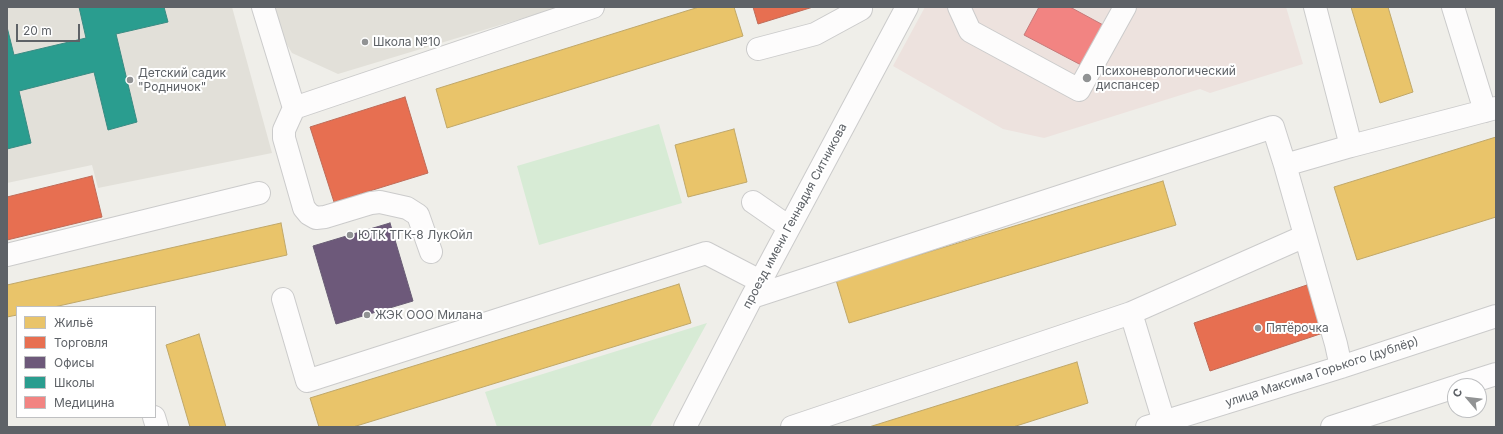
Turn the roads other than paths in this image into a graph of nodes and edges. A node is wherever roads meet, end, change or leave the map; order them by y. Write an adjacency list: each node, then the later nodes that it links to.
1 (264, 7): 10 (street)
2 (593, 7): 10 (street)
3 (907, 7): 16 (street, проезд имени Геннадия Ситникова)
4 (959, 7): 5 (street)
5 (1125, 7)
6 (1315, 7): 12 (street)
7 (1453, 7): 11 (street)
8 (861, 9): 9 (street)
9 (758, 48)
10 (294, 108): 18 (street)
11 (1491, 109): 12 (street)
12 (1351, 146): 13 (street)
13 (1285, 165): 17 (street); 20 (street)
14 (259, 193): 19 (street)
15 (753, 202): 16 (street)
16 (789, 227): 20 (street, проезд имени Геннадия Ситникова)
17 (1305, 236): 22 (street); 24 (street)
18 (431, 252)
19 (7, 255)
20 (756, 289): 21 (street); 29 (street, проезд имени Геннадия Ситникова)
21 (283, 299)
22 (1132, 313): 28 (street); 30 (street)
23 (1496, 316): 24 (street, улица Максима Горького (дублёр))
24 (1341, 367): 28 (street, улица Максима Горького (дублёр))
25 (1496, 374): 26 (street)
26 (1483, 378)
27 (1447, 390): 31 (street)
28 (1156, 424)
29 (685, 427)
30 (792, 427)
31 (1332, 427)

